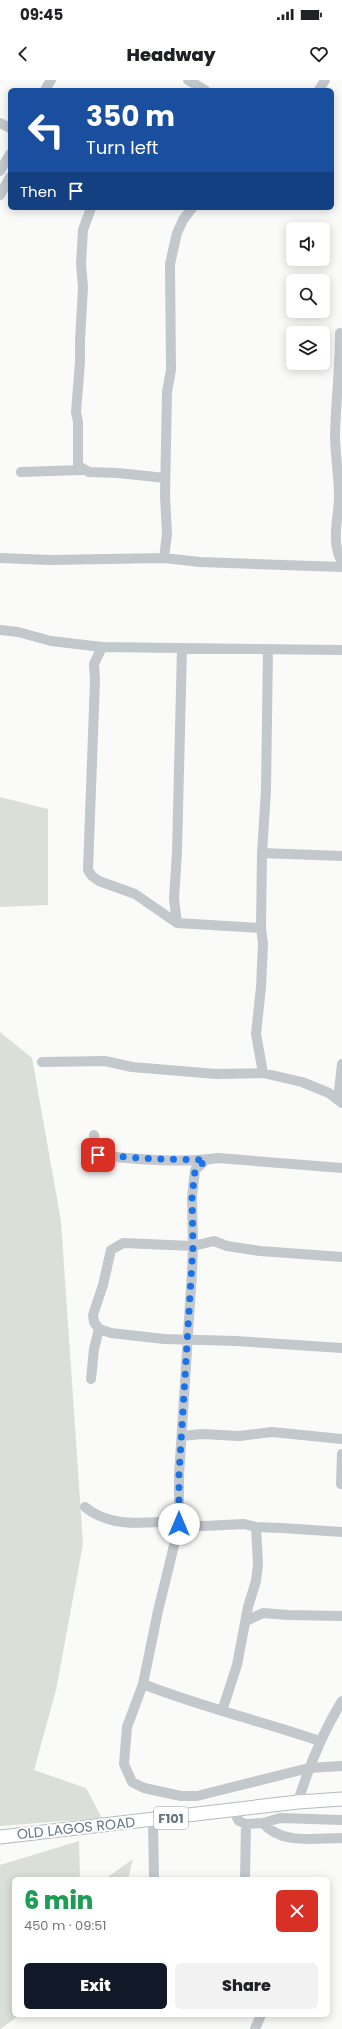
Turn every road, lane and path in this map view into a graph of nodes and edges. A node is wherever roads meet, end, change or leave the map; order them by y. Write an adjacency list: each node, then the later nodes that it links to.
1 (188, 80): 2 (street)
2 (202, 88)
3 (8, 157): 4 (street)
4 (0, 171)
5 (8, 181): 6 (street)
6 (0, 195)
7 (90, 210): 10 (street)
8 (190, 210): 12 (street)
9 (340, 333): 15 (street)
10 (82, 470): 11 (street); 12 (street)
11 (21, 472)
12 (166, 478): 14 (street)
13 (0, 558): 14 (street)
14 (164, 558): 16 (street)
15 (342, 562)
16 (342, 567)
17 (0, 630): 18 (street)
18 (102, 647): 19 (street); 24 (street)
19 (182, 648): 20 (street); 24 (street)
20 (268, 649): 21 (street); 22 (street)
21 (342, 650)
22 (262, 853): 23 (street); 25 (street)
23 (342, 856)
24 (177, 923): 25 (street)
25 (261, 928): 28 (street)
26 (42, 1062): 28 (street)
27 (342, 1064): 29 (street)
28 (263, 1073): 29 (street)
29 (340, 1101)
30 (94, 1135): 31 (street)
31 (206, 1160): 32 (street); 33 (street)
32 (342, 1168)
33 (193, 1246): 34 (street); 35 (street); 36 (street)
34 (342, 1257)
35 (99, 1329): 36 (street); 38 (street)
36 (187, 1341): 37 (street); 39 (street)
37 (342, 1348)
38 (91, 1379)
39 (182, 1436): 40 (street); 44 (street)
40 (342, 1440)
41 (342, 1454): 42 (street)
42 (341, 1484)
43 (85, 1507): 44 (street)
44 (179, 1523): 45 (street); 49 (street)
45 (256, 1527): 46 (street); 48 (street)
46 (342, 1532)
47 (342, 1616): 48 (street)
48 (246, 1621): 51 (street)
49 (143, 1684): 51 (street); 54 (street)
50 (342, 1701): 52 (street)
51 (222, 1711): 52 (street)
52 (320, 1741): 54 (street)
53 (342, 1766): 54 (street)
54 (309, 1768): 56 (street)
55 (342, 1799): 56 (main road, OLD LAGOS ROAD / F101)
56 (298, 1802): 57 (main road, OLD LAGOS ROAD / F101)
57 (233, 1810): 58 (main road, OLD LAGOS ROAD / F101); 62 (street)
58 (153, 1820): 63 (main road, OLD LAGOS ROAD / F101); 65 (street)
59 (331, 1820): 60 (street); 61 (street); 64 (street)
60 (342, 1820)
61 (263, 1823): 62 (street); 64 (street)
62 (246, 1824): 66 (street)
63 (0, 1837)
64 (338, 1838)
65 (154, 1877)
66 (245, 1877)
67 (259, 2017): 68 (street)
68 (255, 2029)

